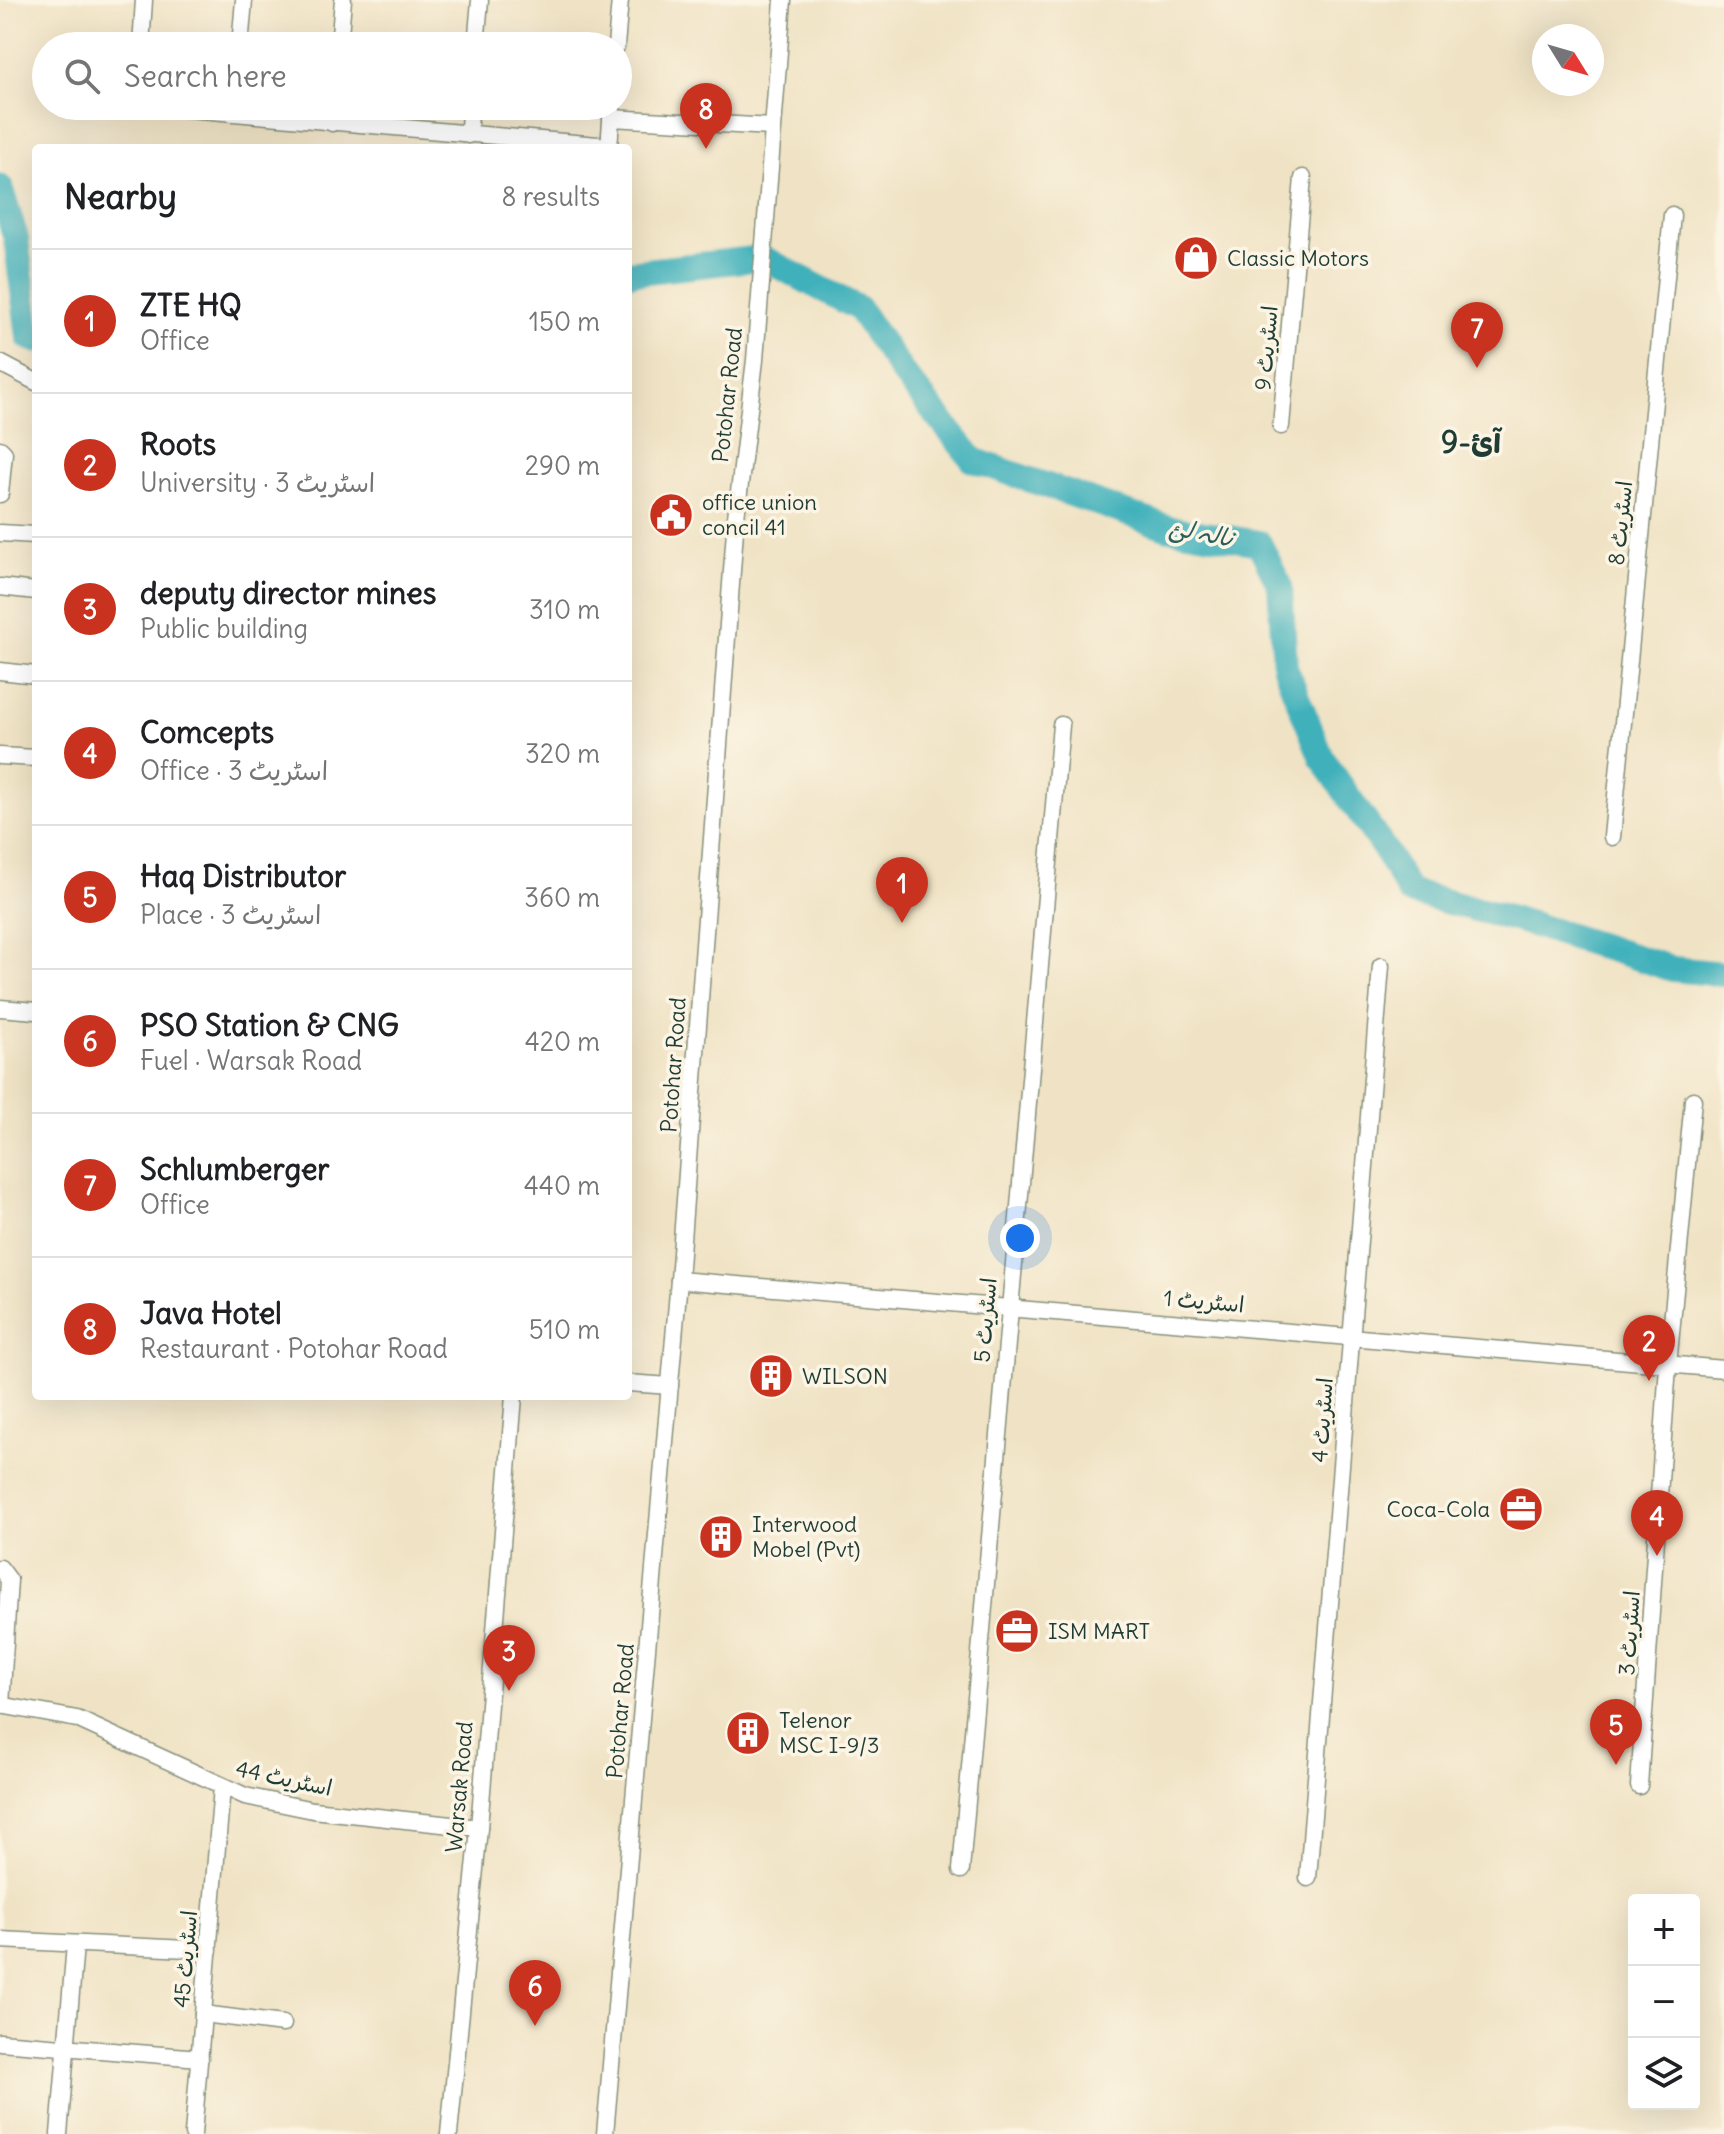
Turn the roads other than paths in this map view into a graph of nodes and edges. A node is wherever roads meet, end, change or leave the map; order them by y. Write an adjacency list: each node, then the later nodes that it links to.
1 (144, 0): 7 (street)
2 (244, 0): 8 (street)
3 (343, 0): 9 (street)
4 (480, 0): 10 (street)
5 (620, 0): 11 (street)
6 (783, 0): 16 (street, Potohar Road)
7 (142, 32)
8 (241, 32)
9 (340, 32)
10 (477, 32)
11 (617, 32)
12 (632, 114): 16 (street)
13 (372, 120): 17 (street)
14 (470, 120): 17 (street)
15 (611, 120): 19 (street)
16 (772, 127): 41 (street, Potohar Road)
17 (468, 135): 18 (street)
18 (574, 144)
19 (609, 144)
20 (1303, 178): 24 (street, اسٹریٹ 9)
21 (1672, 215): 36 (street, اسٹریٹ 8)
22 (0, 363): 23 (street)
23 (32, 380)
24 (1281, 426)
25 (0, 449): 26 (street)
26 (0, 494)
27 (0, 533): 28 (street)
28 (32, 535)
29 (0, 587): 30 (street)
30 (32, 591)
31 (0, 671): 32 (street)
32 (32, 675)
33 (1061, 725): 42 (street, اسٹریٹ 5)
34 (0, 756): 35 (street)
35 (32, 758)
36 (1612, 837)
37 (1381, 966): 43 (street, اسٹریٹ 4)
38 (0, 1008): 39 (street)
39 (32, 1011)
40 (1693, 1100): 44 (street, اسٹریٹ 3)
41 (679, 1280): 42 (street, اسٹریٹ 1); 47 (street, Potohar Road)
42 (1008, 1306): 43 (street, اسٹریٹ 1); 54 (street, اسٹریٹ 5)
43 (1351, 1335): 44 (street, اسٹریٹ 1); 55 (street, اسٹریٹ 4)
44 (1668, 1365): 45 (street, اسٹریٹ 1); 51 (street, اسٹریٹ 3)
45 (1724, 1369)
46 (632, 1383): 47 (street)
47 (670, 1386): 67 (street, Potohar Road)
48 (514, 1400): 53 (street, Warsak Road)
49 (0, 1568): 50 (street)
50 (0, 1705): 52 (street, اسٹریٹ 44)
51 (1639, 1786)
52 (222, 1787): 53 (street, اسٹریٹ 44); 58 (street, اسٹریٹ 45)
53 (479, 1828): 66 (street, Warsak Road)
54 (961, 1870)
55 (1308, 1878)
56 (0, 1940): 57 (street)
57 (75, 1945): 58 (street); 62 (street)
58 (209, 1950): 59 (street, اسٹریٹ 45)
59 (203, 2014): 60 (street); 63 (street, اسٹریٹ 45)
60 (283, 2024)
61 (0, 2042): 62 (street)
62 (66, 2048): 63 (street); 64 (street)
63 (200, 2058): 65 (street, اسٹریٹ 45)
64 (59, 2134)
65 (193, 2134)
66 (449, 2134)
67 (605, 2134)

